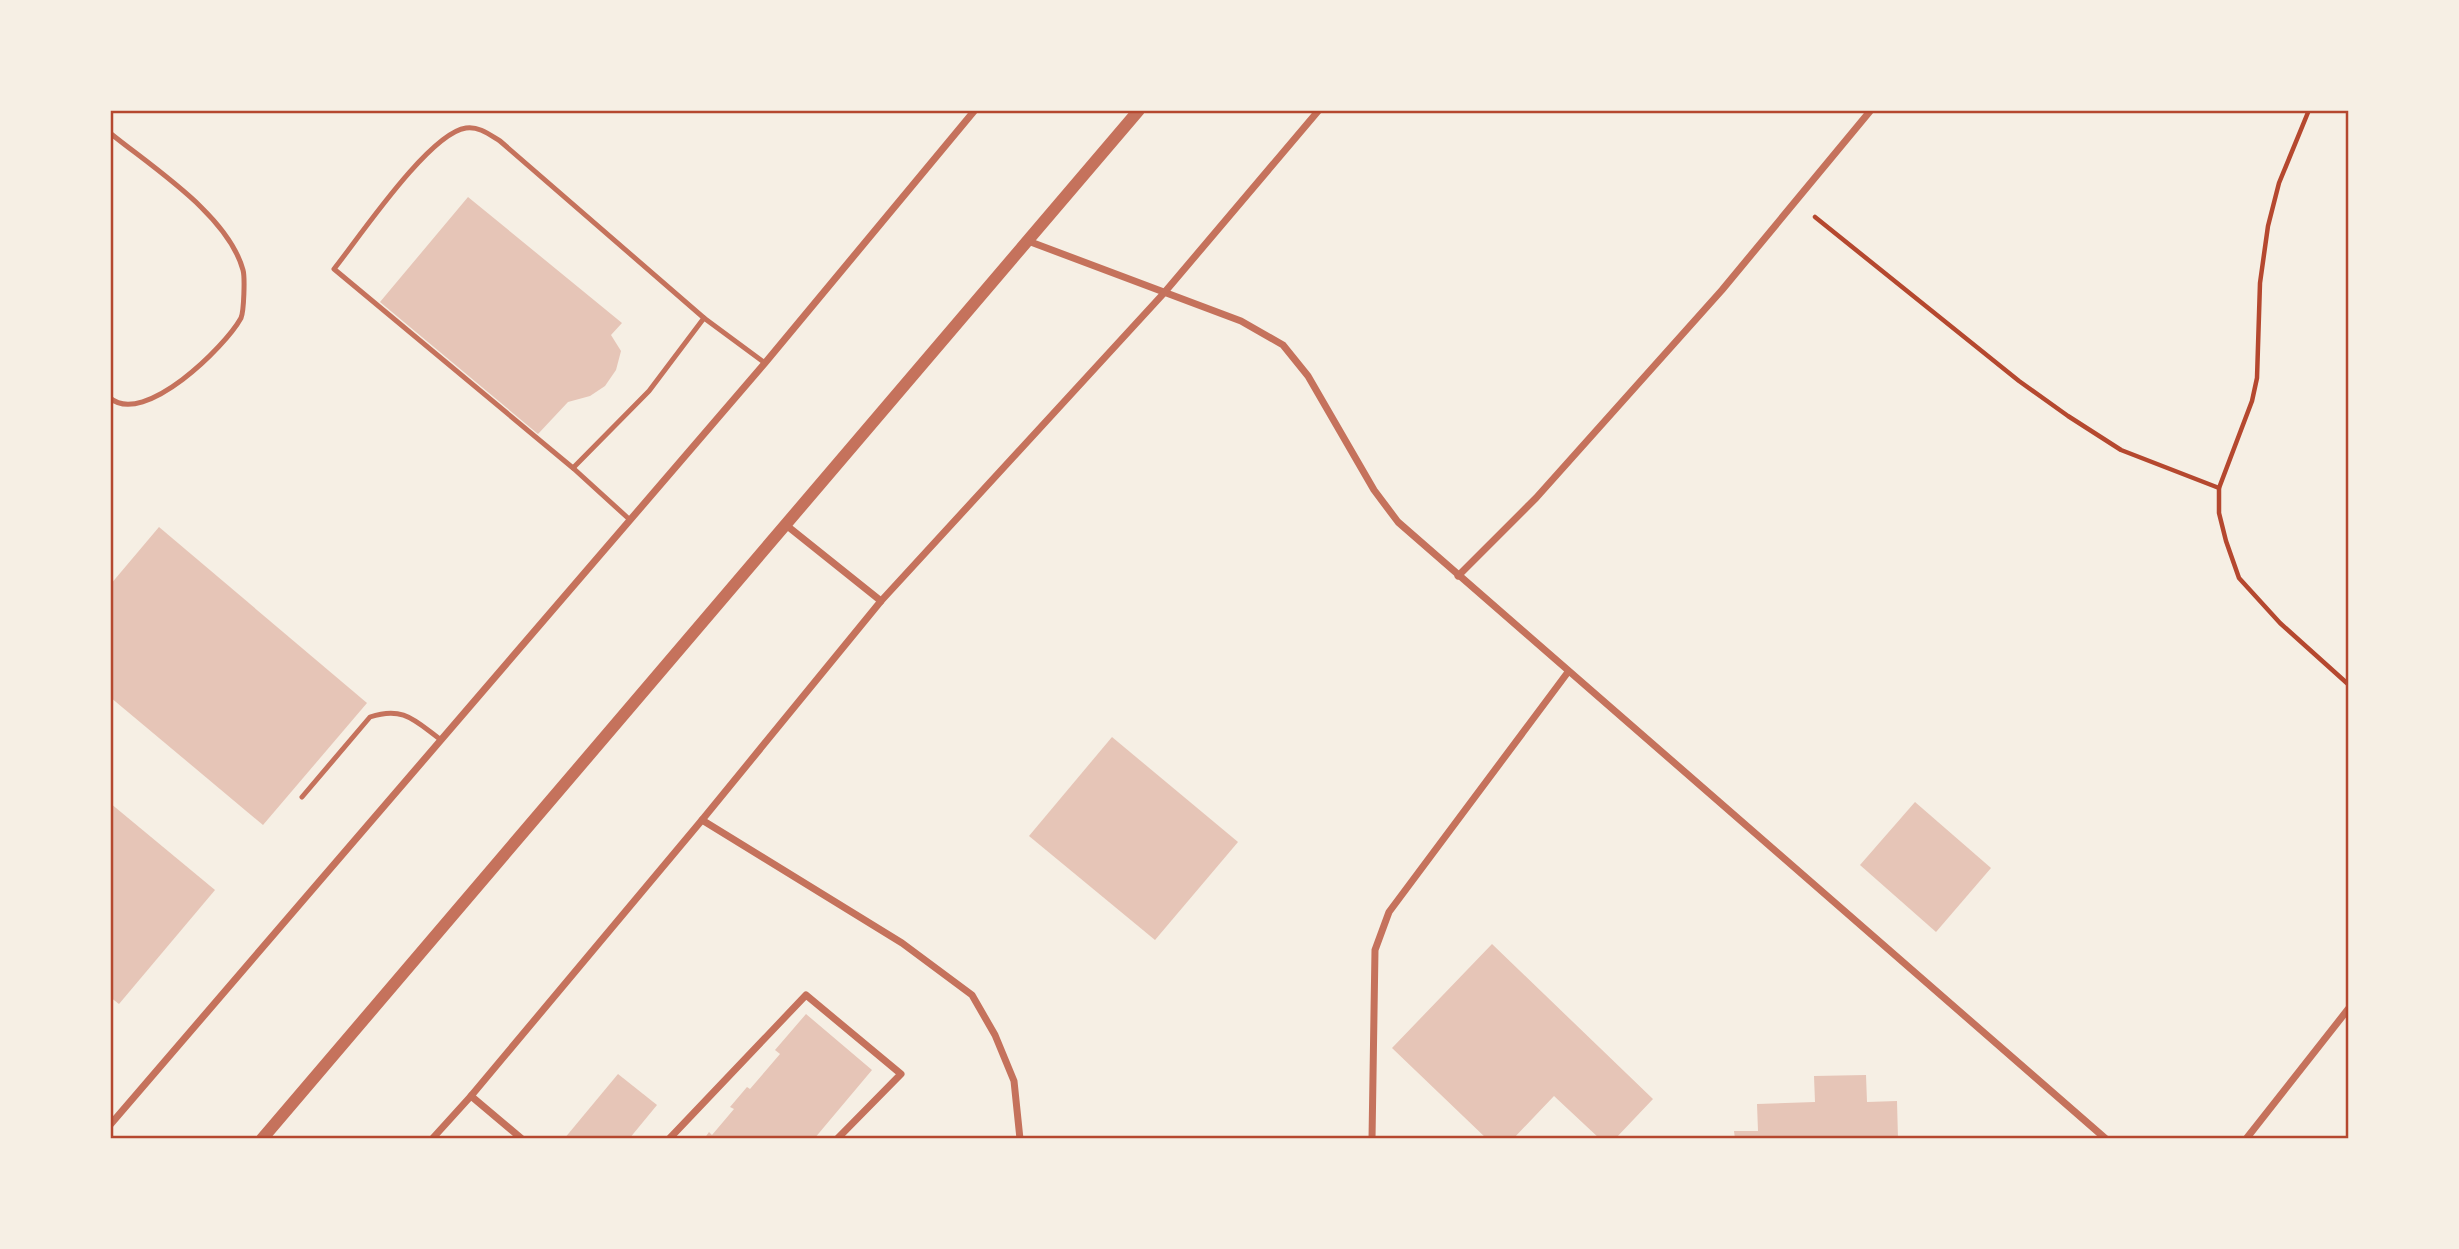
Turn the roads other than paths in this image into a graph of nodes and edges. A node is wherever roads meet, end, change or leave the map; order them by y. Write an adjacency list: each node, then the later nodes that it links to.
1 (975, 110): 9 (street)
2 (1139, 110): 6 (street)
3 (1319, 110): 7 (street)
4 (1871, 110): 14 (street)
5 (110, 133): 10 (lane)
6 (1028, 241): 7 (street); 13 (street)
7 (1164, 293): 14 (street); 15 (street)
8 (704, 318): 9 (lane); 11 (lane); 11 (lane)
9 (765, 363): 12 (street)
10 (110, 398)
11 (573, 468): 12 (lane)
12 (629, 519): 17 (street)
13 (786, 524): 15 (street); 23 (street)
14 (1458, 576): 16 (street)
15 (881, 601): 19 (street)
16 (1568, 672): 29 (street); 30 (street)
17 (440, 739): 18 (lane); 22 (street)
18 (302, 797)
19 (702, 820): 21 (street); 28 (street)
20 (2349, 1008): 31 (street)
21 (471, 1096): 24 (street); 25 (street)
22 (110, 1125)
23 (262, 1139)
24 (432, 1139)
25 (523, 1139)
26 (669, 1139): 27 (street)
27 (837, 1139)
28 (1020, 1139)
29 (1372, 1139)
30 (2106, 1139)
31 (2246, 1139)

